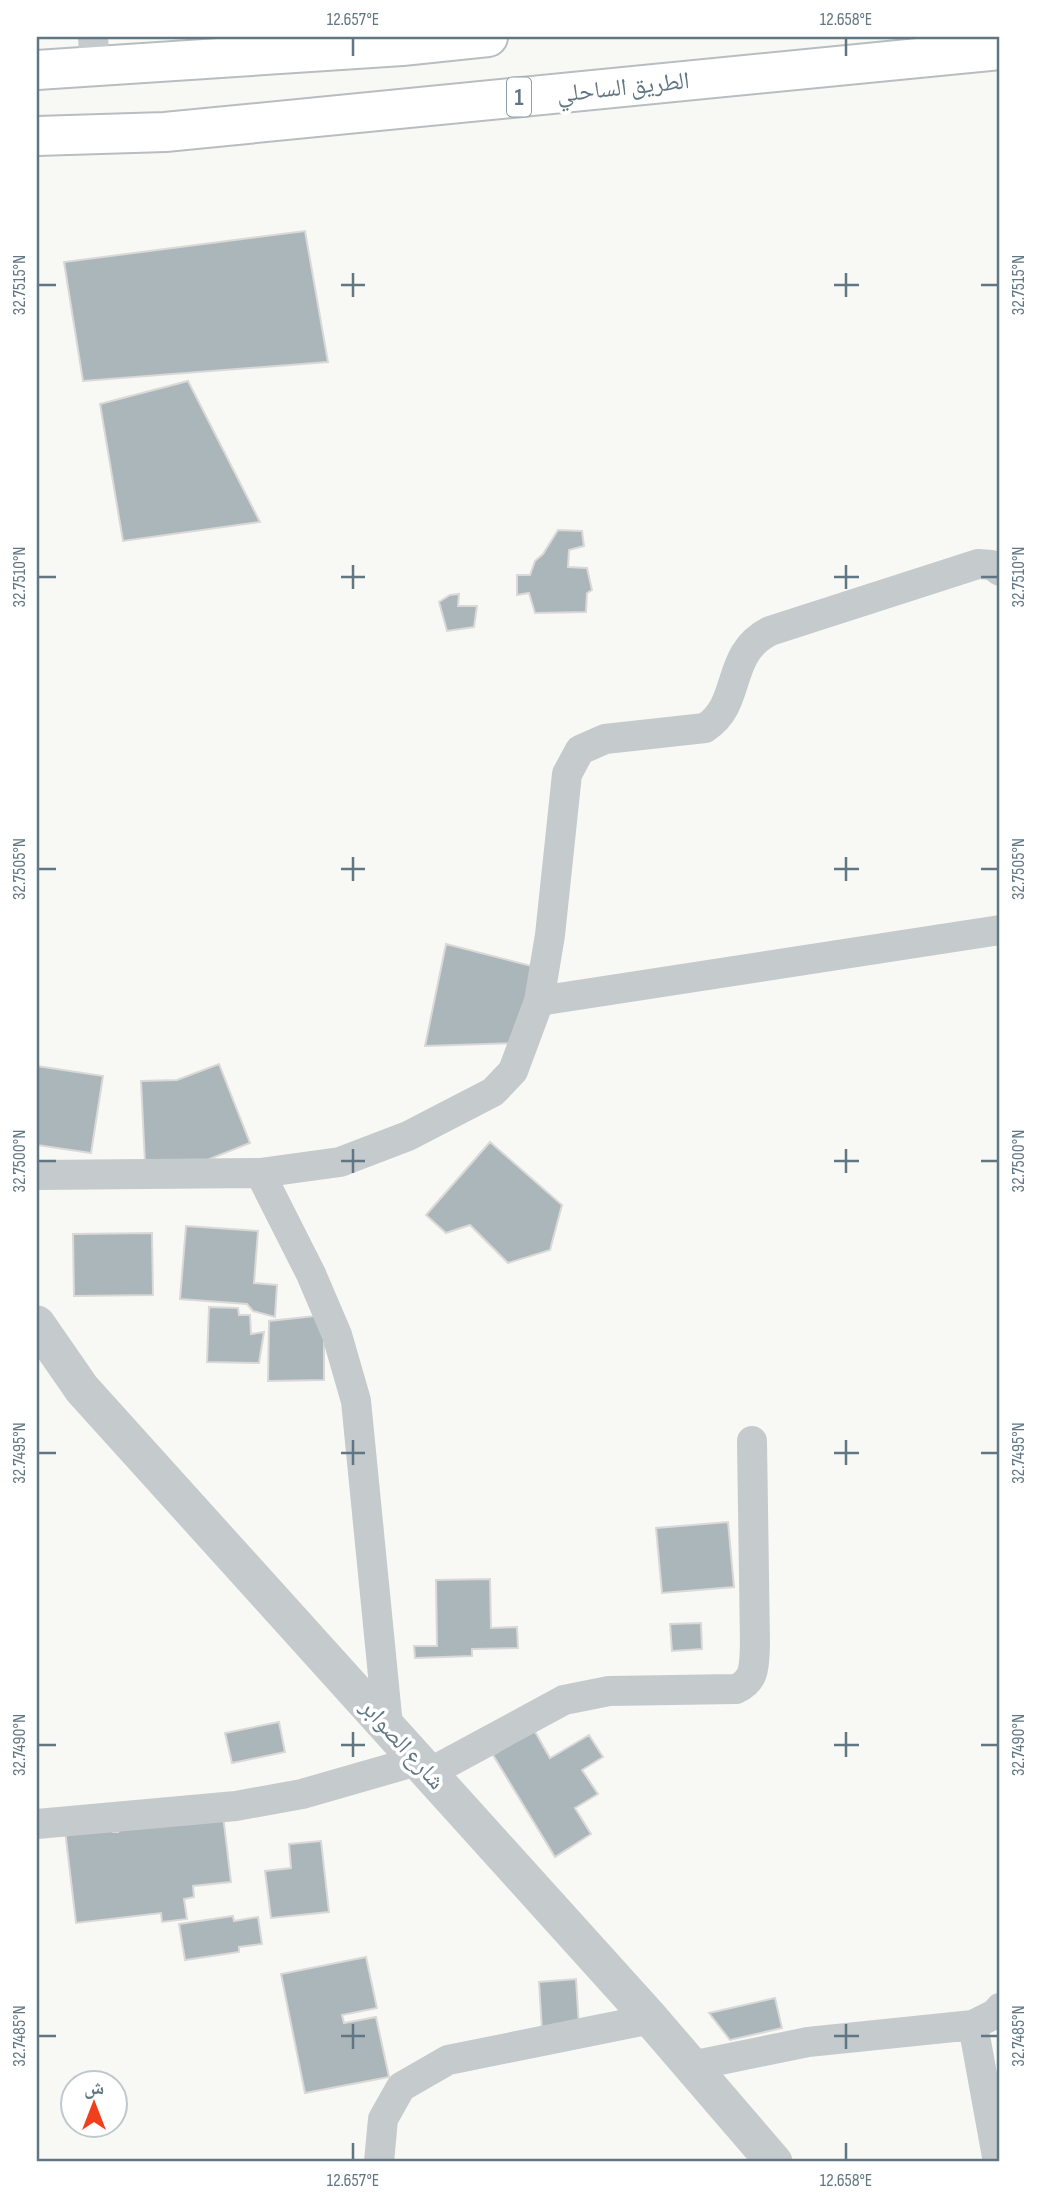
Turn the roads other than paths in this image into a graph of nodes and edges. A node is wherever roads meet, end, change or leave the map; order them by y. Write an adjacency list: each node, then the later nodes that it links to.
1 (488, 37): 3 (highway)
2 (1000, 50): 5 (highway, الطريق الساحلي / 1)
3 (94, 52): 4 (highway)
4 (37, 70)
5 (37, 136)
6 (1000, 571): 8 (street)
7 (1000, 930): 8 (street)
8 (538, 1001): 9 (street)
9 (260, 1173): 10 (street); 13 (street)
10 (37, 1175)
11 (37, 1324): 13 (street, شارع الصوابر)
12 (752, 1441): 14 (street)
13 (388, 1726): 14 (street, شارع الصوابر)
14 (423, 1767): 15 (street); 17 (street, شارع الصوابر)
15 (37, 1824)
16 (1000, 2008): 18 (street)
17 (651, 2020): 19 (street, شارع الصوابر); 20 (street)
18 (973, 2025): 19 (street); 22 (street)
19 (691, 2066): 21 (street, شارع الصوابر)
20 (379, 2162)
21 (774, 2162)
22 (998, 2162)

